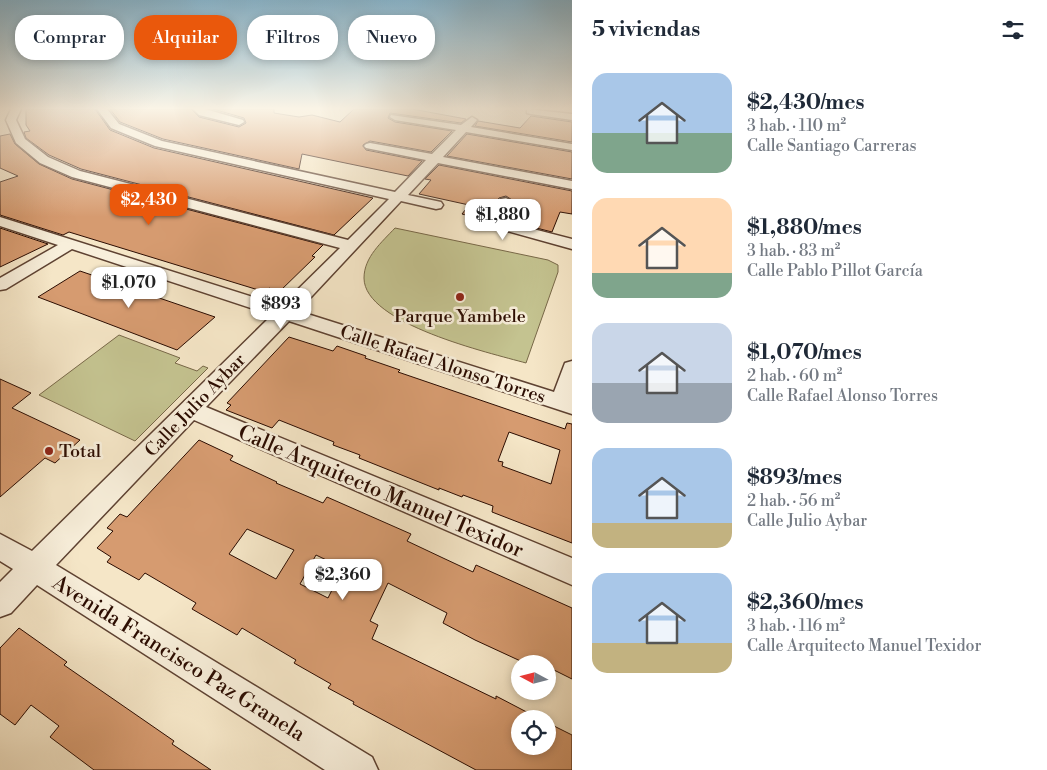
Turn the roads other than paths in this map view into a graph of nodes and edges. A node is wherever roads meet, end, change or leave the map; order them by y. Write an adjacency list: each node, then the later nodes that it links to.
1 (24, 145): 13 (street)
2 (162, 145): 7 (street)
3 (449, 145): 5 (street, Calle Julio Aybar)
4 (370, 146): 5 (street)
5 (436, 159): 6 (street); 7 (street, Calle Julio Aybar)
6 (572, 185)
7 (399, 197): 9 (street); 13 (street, Calle Julio Aybar)
8 (506, 202): 12 (street)
9 (436, 205)
10 (0, 221): 11 (street, Calle Rafael Alonso Torres)
11 (70, 244): 14 (street); 15 (street, Calle Rafael Alonso Torres)
12 (572, 244)
13 (351, 246): 15 (street, Calle Julio Aybar)
14 (0, 284)
15 (285, 314): 17 (street, Calle Rafael Alonso Torres); 18 (street, Calle Julio Aybar)
16 (572, 368): 17 (street)
17 (567, 404)
18 (191, 410): 20 (street, Calle Julio Aybar); 21 (street, Calle Arquitecto Manuel Texidor)
19 (0, 546): 20 (street, Avenida Francisco Paz Granela)
20 (35, 567): 22 (street, Calle Julio Aybar); 23 (street, Avenida Francisco Paz Granela)
21 (572, 572)
22 (0, 603)
23 (359, 770)

